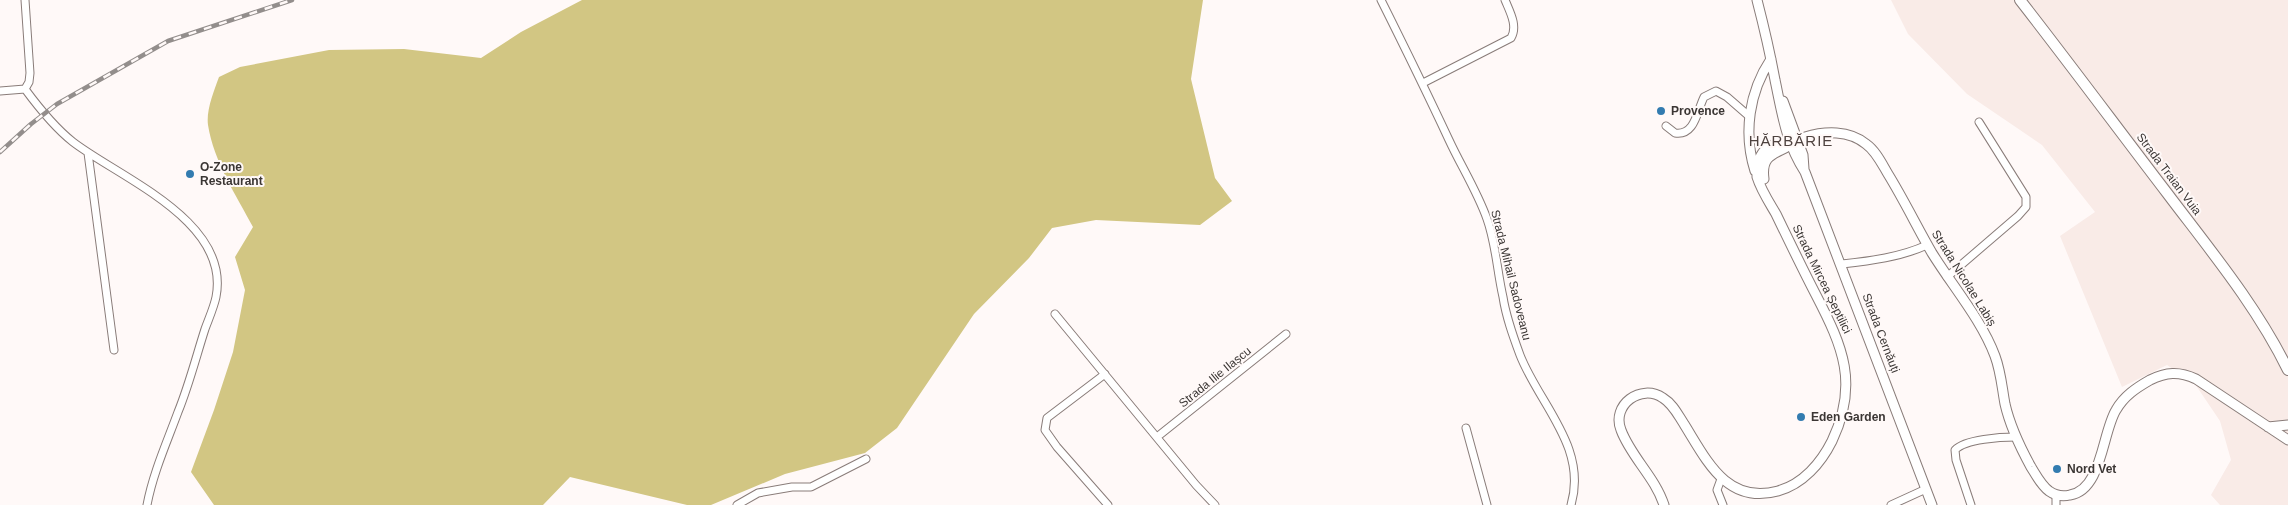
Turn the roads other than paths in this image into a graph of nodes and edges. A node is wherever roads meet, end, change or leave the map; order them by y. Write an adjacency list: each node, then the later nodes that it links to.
1 (25, 0): 8 (street)
2 (1381, 0): 7 (street, Strada Mihail Sadoveanu)
3 (1505, 0): 7 (street)
4 (1758, 0): 6 (street, Strada Cernăuți)
5 (2020, 0): 23 (main road, Strada Traian Vuia)
6 (1771, 59): 10 (street, Strada Mircea Șeptilici); 13 (street, Strada Cernăuți)
7 (1423, 83): 40 (street, Strada Mihail Sadoveanu)
8 (25, 88): 9 (street); 14 (street)
9 (0, 91)
10 (1750, 118): 12 (street); 15 (street, Strada Mircea Șeptilici)
11 (1979, 122): 19 (street)
12 (1666, 126)
13 (1792, 141): 15 (street); 16 (street, Strada Mircea Șeptilici); 17 (street, Strada Nicolae Labiș); 18 (street, Strada Cernăuți)
14 (88, 153): 22 (street); 35 (street)
15 (1757, 177): 16 (street, Strada Mircea Șeptilici)
16 (1769, 201): 32 (street, Strada Mircea Șeptilici)
17 (1927, 245): 18 (street); 19 (street, Strada Nicolae Labiș)
18 (1842, 264): 33 (street, Strada Cernăuți)
19 (1947, 277): 29 (street, Strada Nicolae Labiș)
20 (1055, 314): 24 (street)
21 (1286, 334): 28 (street, Strada Ilie Ilașcu)
22 (114, 350)
23 (2288, 370)
24 (1105, 374): 28 (street); 37 (street)
25 (2288, 425): 26 (street)
26 (2268, 427): 30 (street); 34 (street)
27 (1466, 428): 39 (street)
28 (1157, 437): 38 (street)
29 (2016, 437): 34 (street, Strada Nicolae Labiș); 45 (street)
30 (2288, 440)
31 (866, 459): 36 (street)
32 (1721, 479): 41 (street, Strada Mircea Șeptilici); 42 (street)
33 (1926, 489): 43 (street); 44 (street, Strada Cernăuți)
34 (2056, 495): 46 (street)
35 (147, 505)
36 (738, 505)
37 (1108, 505)
38 (1215, 505)
39 (1487, 505)
40 (1571, 505)
41 (1664, 505)
42 (1723, 505)
43 (1891, 505)
44 (1932, 505)
45 (1971, 505)
46 (2056, 505)

